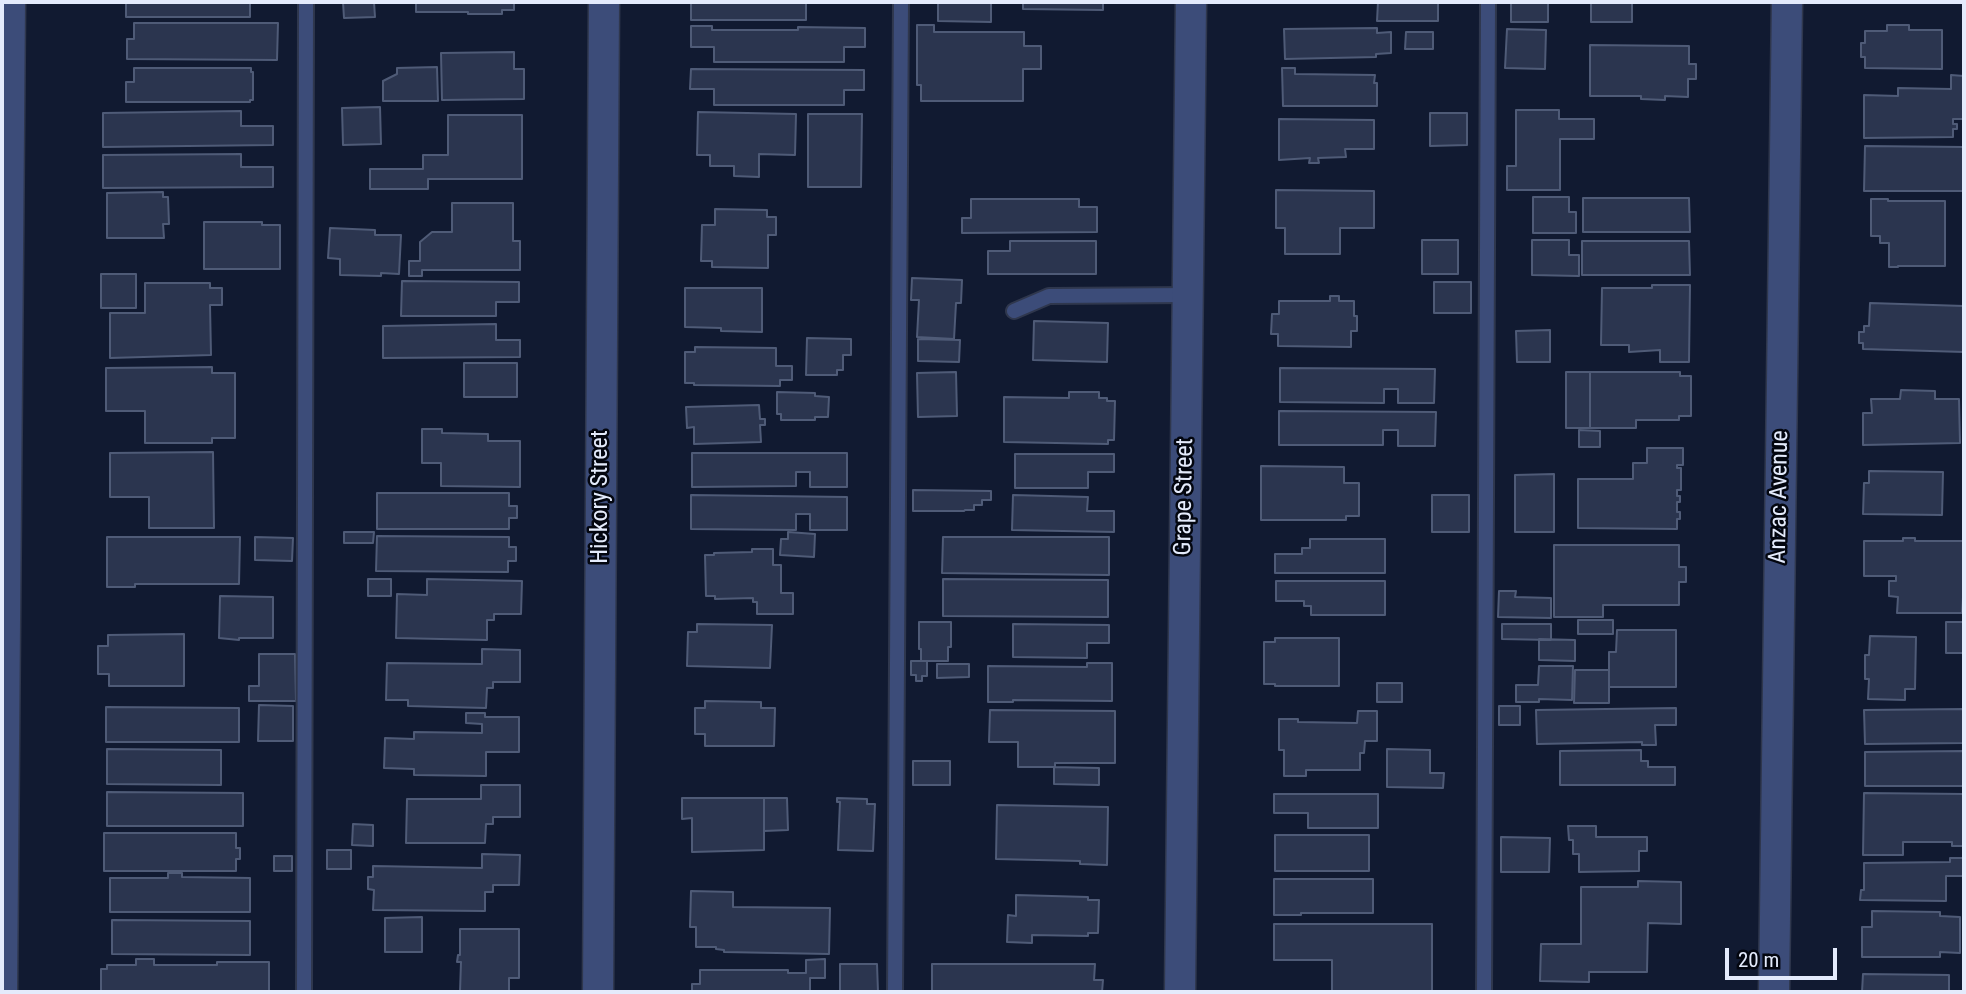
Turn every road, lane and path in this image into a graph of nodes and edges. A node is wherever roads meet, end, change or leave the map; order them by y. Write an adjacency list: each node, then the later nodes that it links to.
1 (10, 2): 10 (street)
2 (306, 2): 11 (lane)
3 (604, 2): 12 (street, Hickory Street)
4 (901, 2): 13 (lane)
5 (1191, 2): 8 (street, Grape Street)
6 (1488, 2): 15 (lane)
7 (1787, 2): 16 (street, Anzac Avenue)
8 (1188, 295): 9 (lane); 14 (street, Grape Street)
9 (1014, 311)
10 (2, 992)
11 (304, 992)
12 (598, 992)
13 (895, 992)
14 (1180, 992)
15 (1484, 992)
16 (1774, 992)

